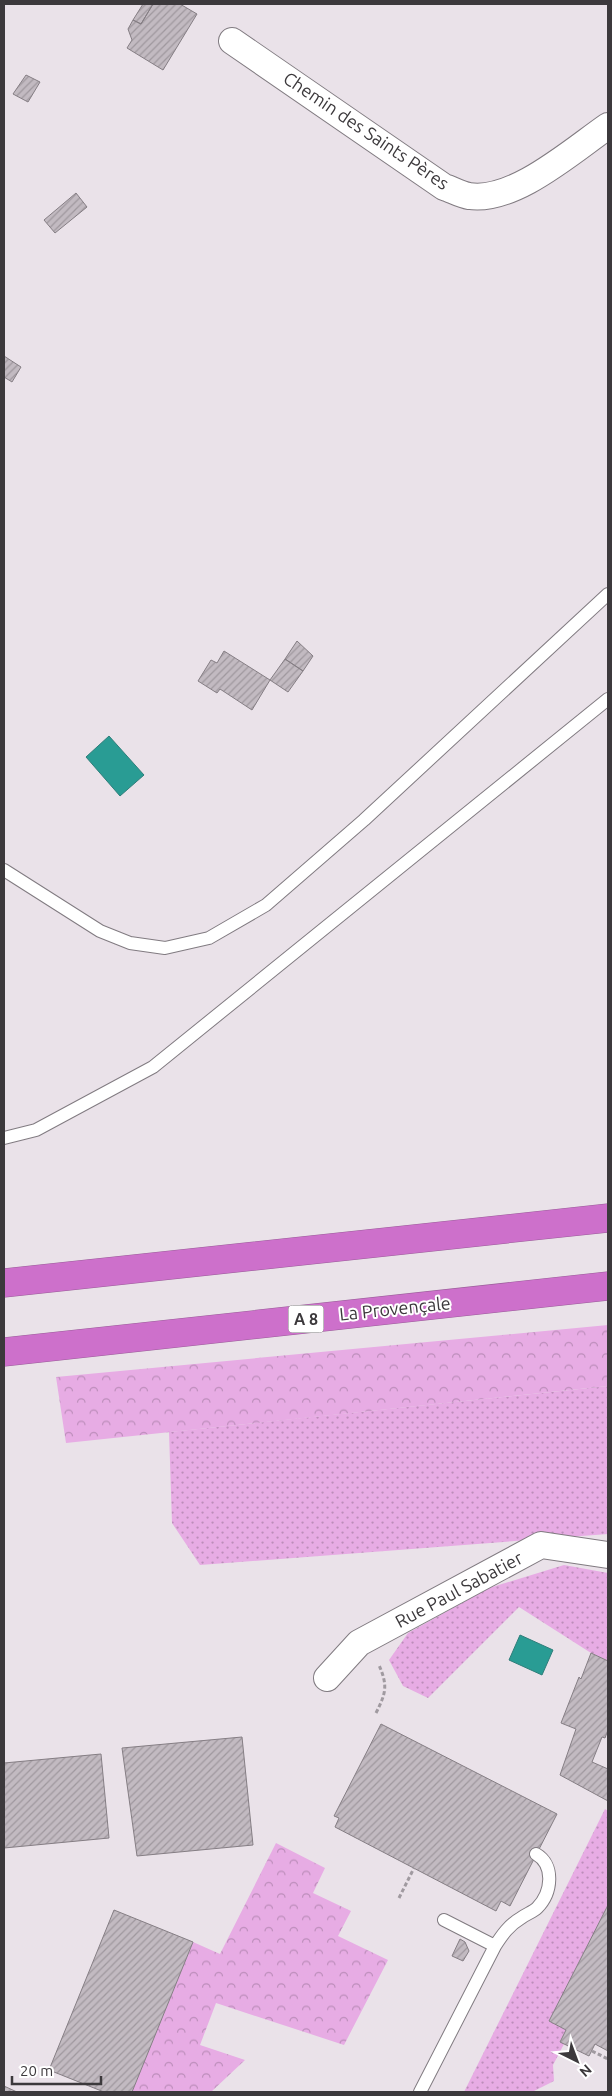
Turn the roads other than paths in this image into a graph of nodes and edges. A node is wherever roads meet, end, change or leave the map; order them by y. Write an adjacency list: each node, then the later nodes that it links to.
1 (232, 41): 2 (street, Chemin des Saints Pères)
2 (608, 126)
3 (608, 594): 5 (lane)
4 (608, 699): 6 (lane)
5 (4, 870)
6 (4, 1138)
7 (608, 1218): 8 (highway)
8 (4, 1283)
9 (608, 1286): 10 (highway, La Provençale / A 8)
10 (4, 1352)
11 (608, 1555): 12 (street, Rue Paul Sabatier)
12 (328, 1678)
13 (536, 1854): 15 (lane)
14 (444, 1920): 15 (lane)
15 (495, 1946): 16 (lane)
16 (420, 2092)

